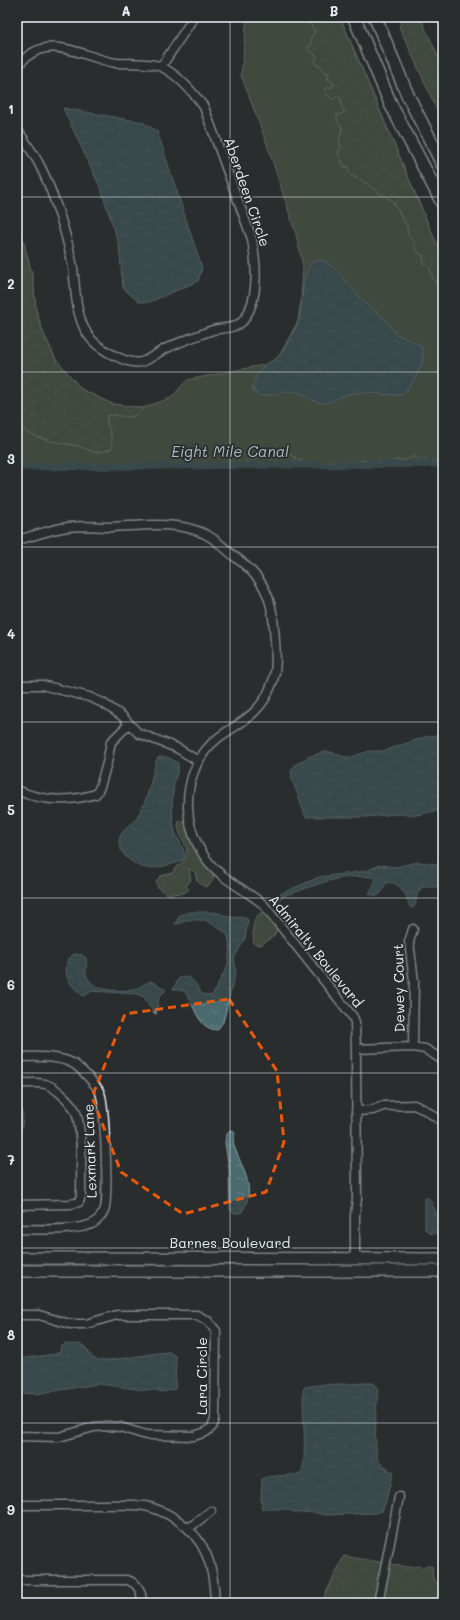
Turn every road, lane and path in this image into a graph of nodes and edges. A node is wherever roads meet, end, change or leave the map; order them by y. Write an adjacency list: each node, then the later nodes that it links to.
1 (194, 17): 5 (street)
2 (354, 17): 8 (highway)
3 (375, 17): 7 (highway)
4 (18, 64): 5 (street)
5 (161, 67): 6 (street, Aberdeen Circle)
6 (17, 129)
7 (443, 165)
8 (443, 204)
9 (17, 540): 12 (street, Admiralty Boulevard)
10 (17, 684): 11 (street)
11 (128, 724): 12 (street); 13 (street)
12 (198, 761): 16 (street, Admiralty Boulevard)
13 (17, 790)
14 (413, 929): 15 (street, Dewey Court)
15 (413, 1048): 16 (street); 18 (street)
16 (356, 1049): 20 (street, Admiralty Boulevard)
17 (17, 1058): 23 (street, Lexmark Lane)
18 (443, 1060)
19 (17, 1084): 22 (street)
20 (356, 1111): 21 (street); 25 (street, Admiralty Boulevard)
21 (443, 1122)
22 (17, 1205)
23 (17, 1229)
24 (17, 1258): 25 (main road, Barnes Boulevard)
25 (355, 1259): 26 (main road, Barnes Boulevard); 29 (main road)
26 (426, 1259): 27 (main road, Barnes Boulevard); 30 (main road)
27 (443, 1259)
28 (17, 1271): 29 (main road, Barnes Boulevard)
29 (225, 1271): 30 (main road, Barnes Boulevard)
30 (364, 1271): 31 (main road, Barnes Boulevard)
31 (443, 1271)
32 (17, 1315): 33 (street, Lara Circle)
33 (17, 1436)
34 (399, 1497): 41 (street)
35 (17, 1505): 37 (street)
36 (211, 1511): 37 (street)
37 (189, 1528): 40 (street)
38 (17, 1580): 39 (street)
39 (142, 1603)
40 (215, 1603)
41 (378, 1603)

